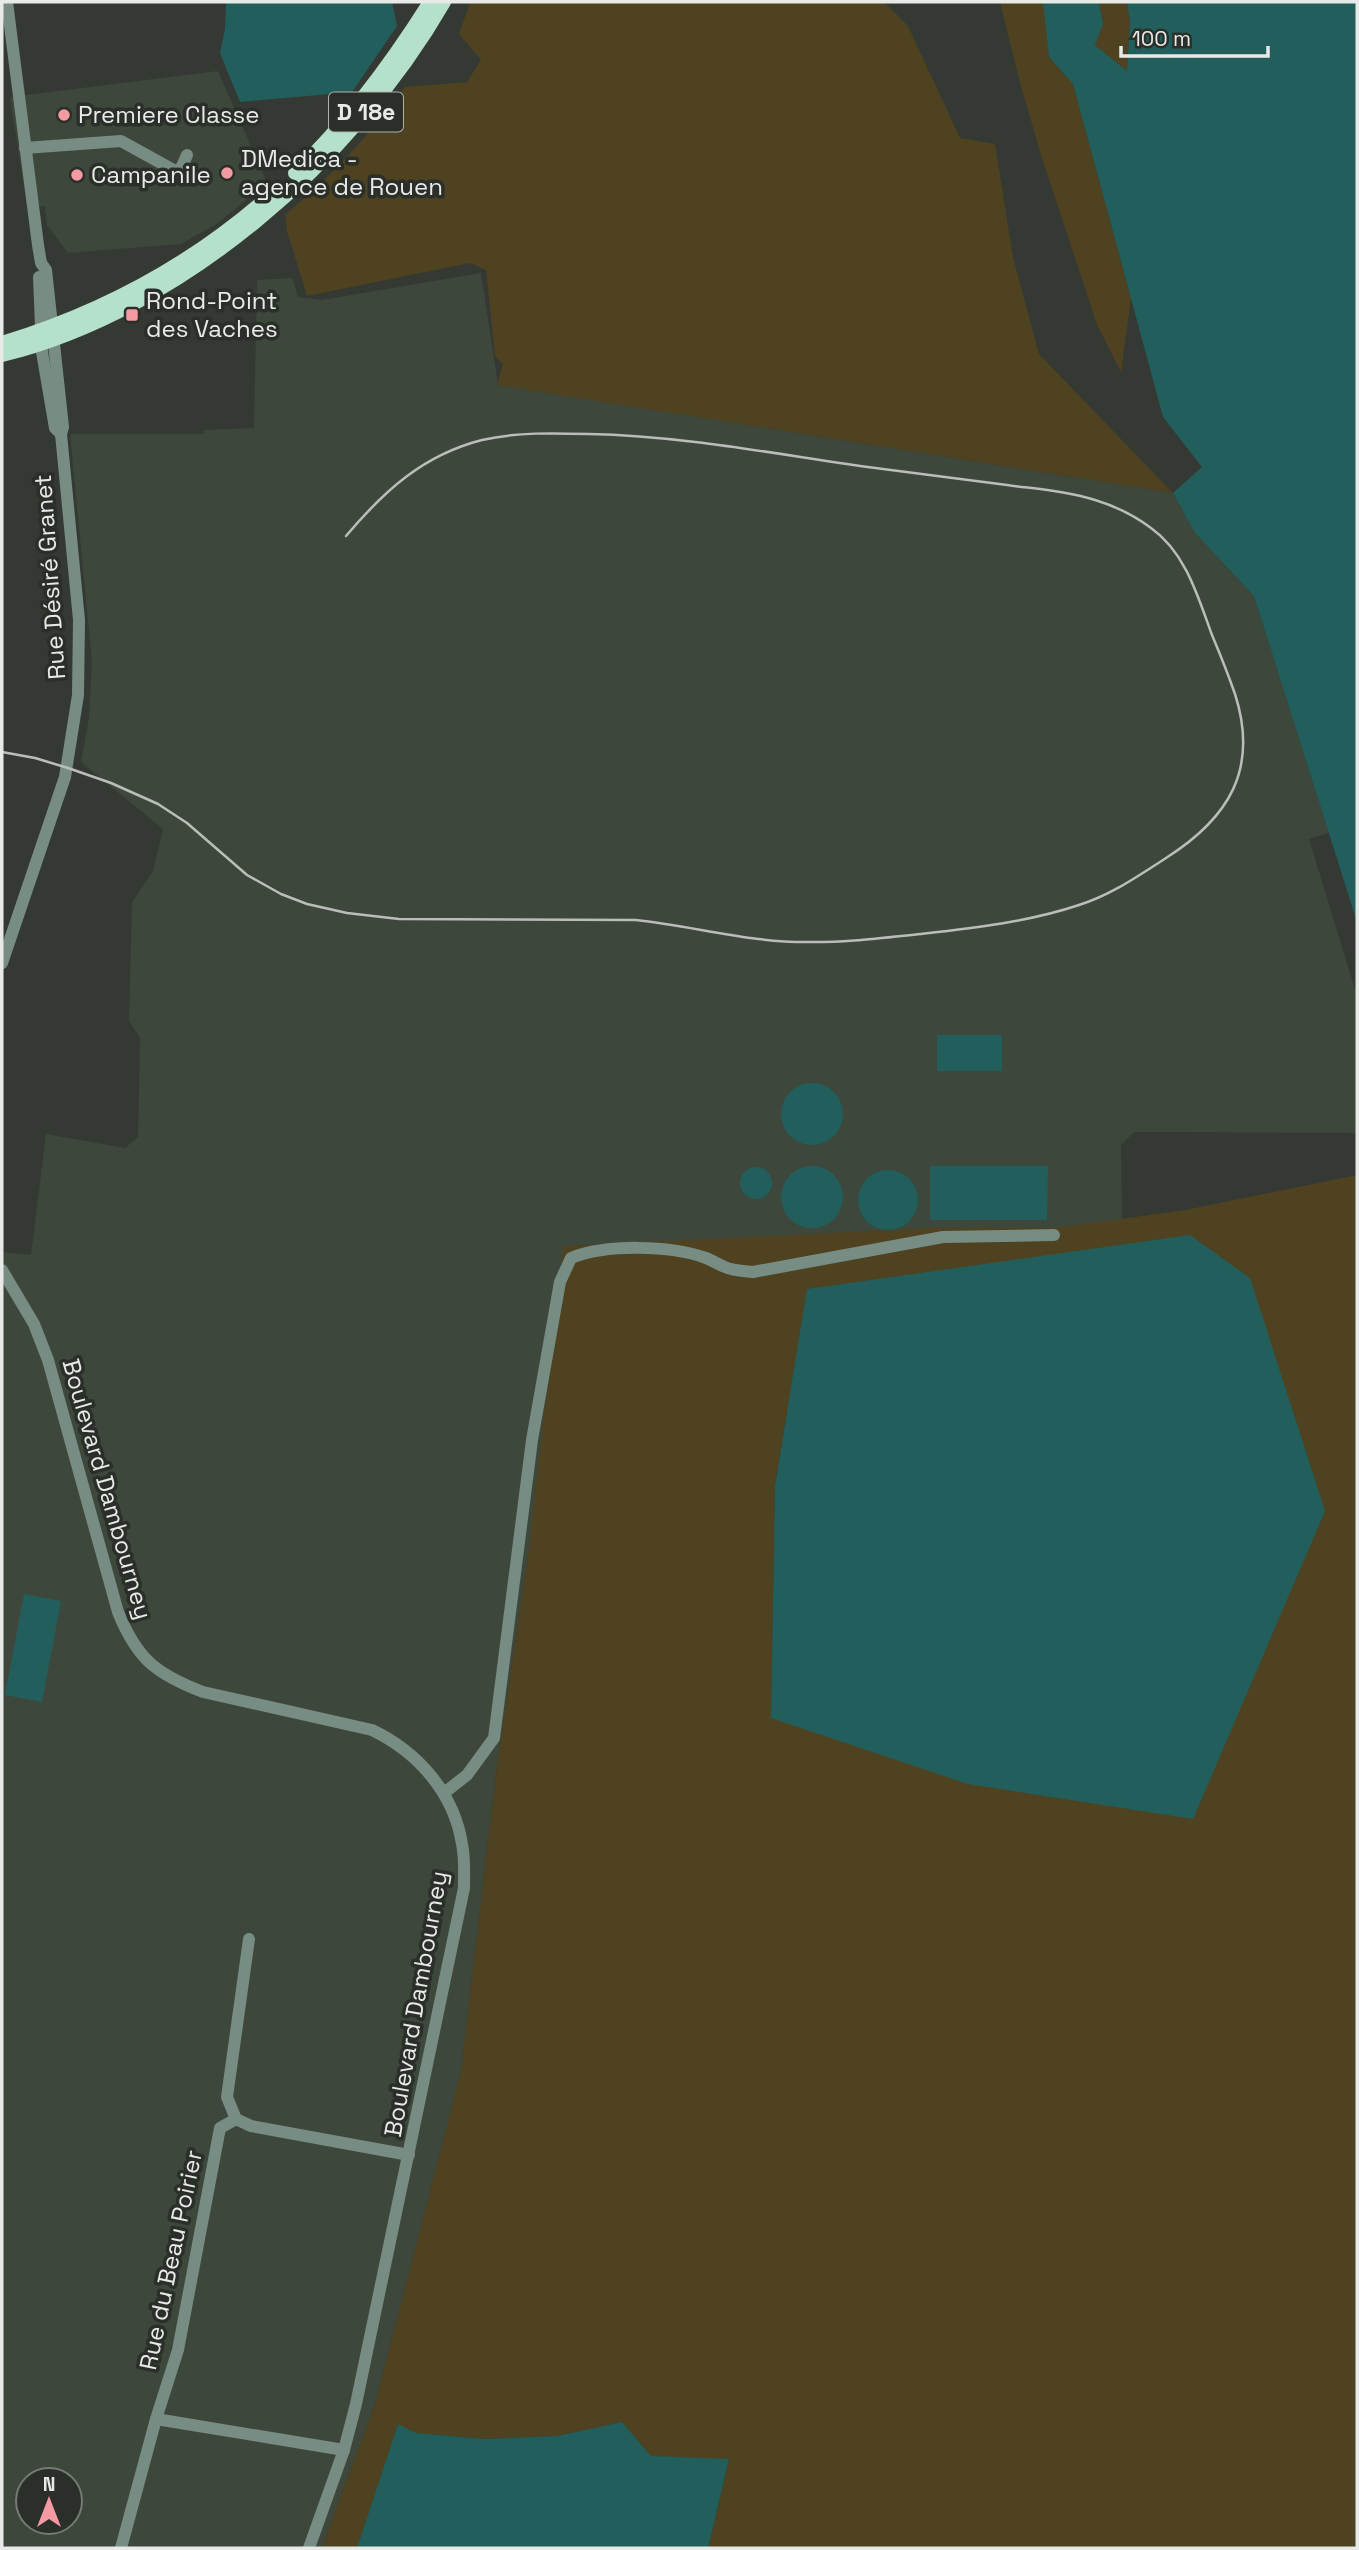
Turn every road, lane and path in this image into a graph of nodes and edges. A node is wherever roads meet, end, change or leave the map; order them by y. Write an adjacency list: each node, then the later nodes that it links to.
1 (6, 2): 4 (street, Rue Désiré Granet)
2 (430, 2): 6 (main road, D 18e)
3 (444, 2): 6 (main road, D 18e)
4 (25, 148): 5 (street); 6 (street, Rue Désiré Granet)
5 (187, 155)
6 (47, 335): 7 (main road, D 18e); 8 (main road, D 18e); 9 (street, Rue Désiré Granet)
7 (2, 343)
8 (2, 355)
9 (3, 961)
10 (1054, 1235): 12 (street)
11 (2, 1270): 12 (street, Boulevard Dambourney)
12 (444, 1793): 15 (street, Boulevard Dambourney)
13 (249, 1939): 14 (street)
14 (236, 2119): 15 (street); 16 (street, Rue du Beau Poirier)
15 (410, 2155): 17 (street, Boulevard Dambourney)
16 (156, 2419): 17 (street); 18 (street, Rue du Beau Poirier)
17 (344, 2451): 19 (street, Boulevard Dambourney)
18 (121, 2548)
19 (309, 2548)

